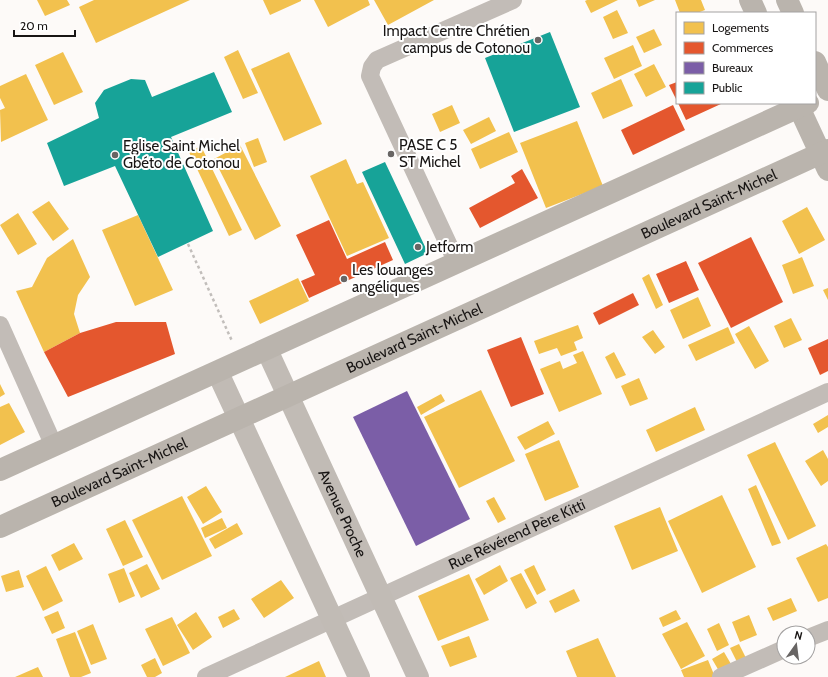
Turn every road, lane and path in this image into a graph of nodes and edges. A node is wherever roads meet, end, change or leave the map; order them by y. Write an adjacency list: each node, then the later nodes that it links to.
1 (513, 0): 13 (street)
2 (750, 0): 4 (main road)
3 (787, 0): 5 (main road)
4 (756, 12)
5 (793, 12)
6 (816, 64): 7 (main road)
7 (828, 91): 8 (main road)
8 (816, 97)
9 (803, 104): 13 (main road)
10 (805, 104): 11 (main road)
11 (825, 158): 19 (main road, Boulevard Saint-Michel)
12 (188, 244): 16 (path)
13 (457, 263): 15 (main road)
14 (0, 325): 21 (street)
15 (267, 350): 16 (main road); 19 (street, Avenue Proche)
16 (241, 362): 17 (main road)
17 (218, 373): 20 (street); 21 (main road)
18 (828, 392): 24 (street, Rue Révérend Père Kitti)
19 (288, 396): 20 (main road, Boulevard Saint-Michel); 24 (street, Avenue Proche)
20 (239, 418): 23 (main road, Boulevard Saint-Michel); 25 (street)
21 (54, 446): 22 (main road)
22 (0, 470)
23 (0, 527)
24 (380, 597): 25 (street, Rue Révérend Père Kitti); 31 (street, Avenue Proche)
25 (332, 619): 29 (street, Rue Révérend Père Kitti); 30 (street)
26 (828, 630): 27 (street)
27 (816, 635)
28 (776, 653): 32 (street)
29 (206, 677)
30 (359, 677)
31 (418, 677)
32 (721, 677)

